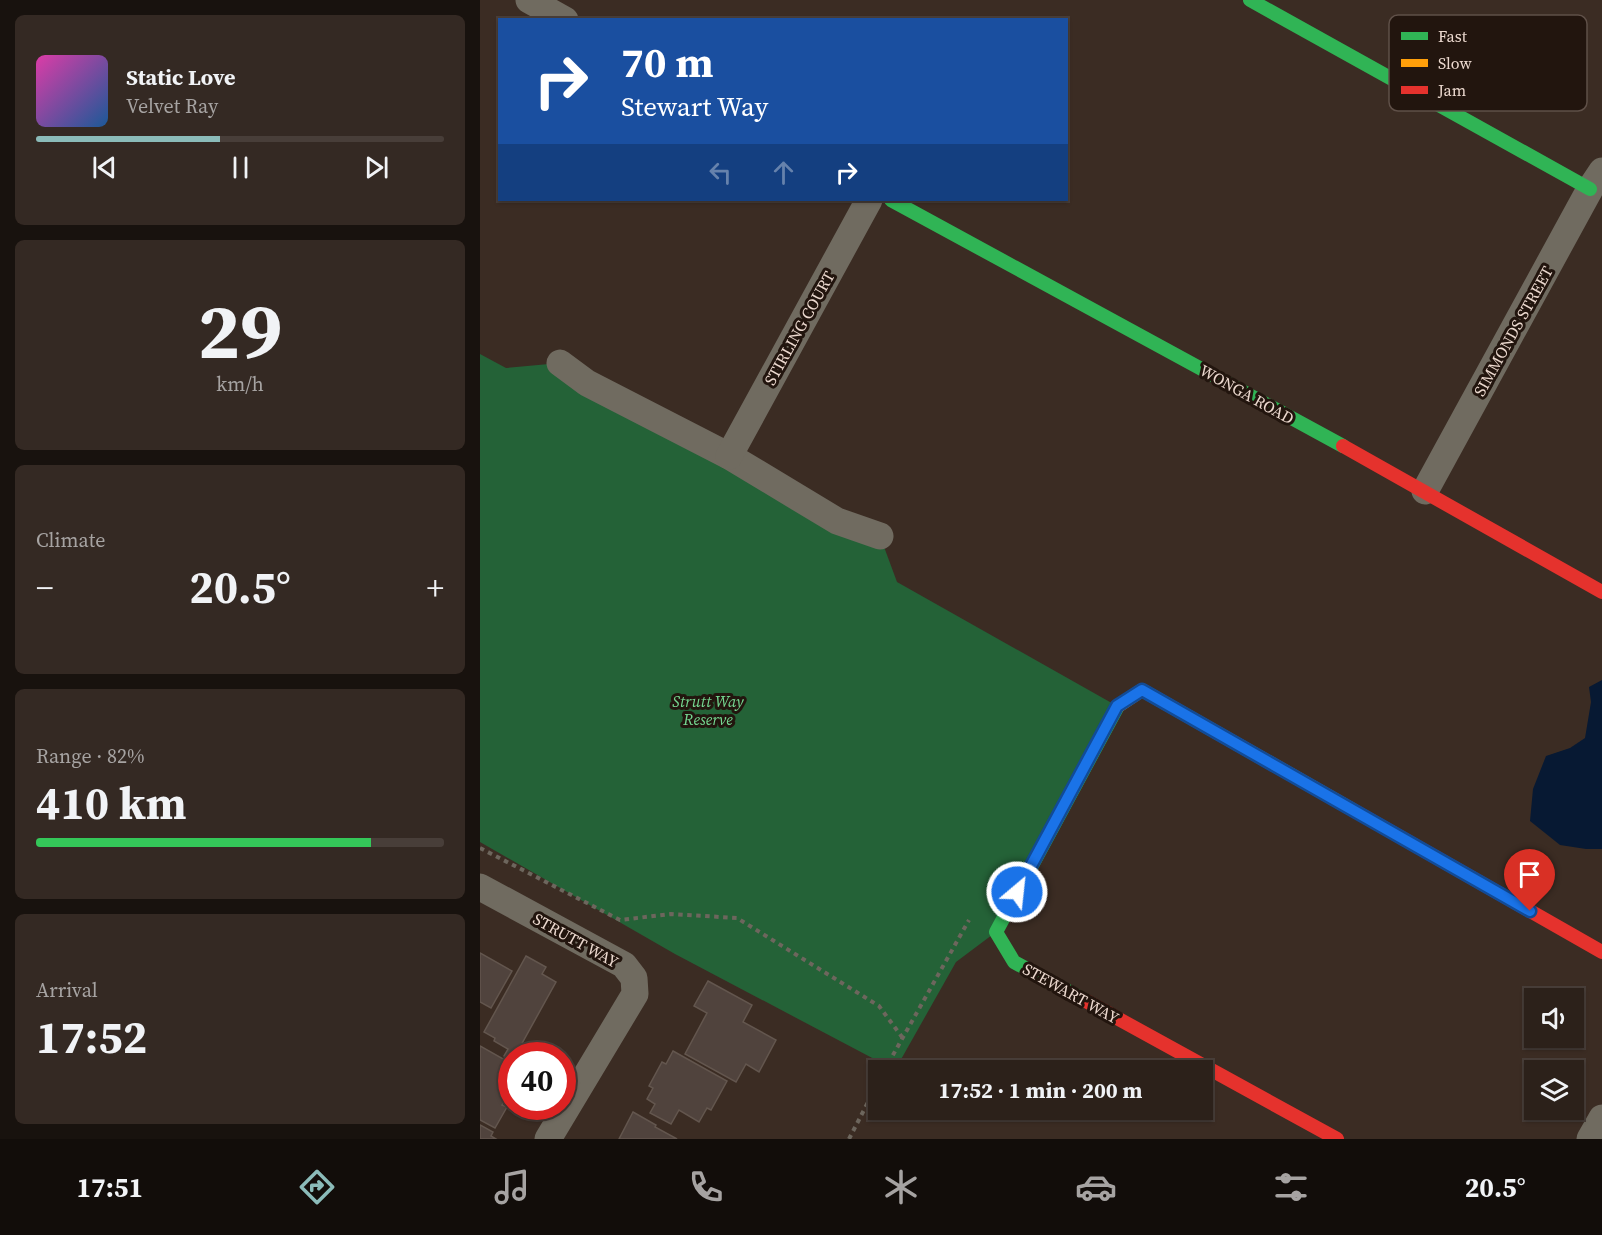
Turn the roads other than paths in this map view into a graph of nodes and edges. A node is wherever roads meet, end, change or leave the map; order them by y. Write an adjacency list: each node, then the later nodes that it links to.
1 (530, 0): 3 (street)
2 (1250, 0): 4 (street)
3 (562, 18)
4 (1389, 72)
5 (1463, 111): 6 (street)
6 (1596, 180): 11 (street, SIMMONDS STREET)
7 (868, 201): 10 (street, STIRLING COURT)
8 (893, 201): 11 (street, WONGA ROAD)
9 (560, 363): 10 (street)
10 (729, 456): 12 (street)
11 (1425, 491): 13 (street, WONGA ROAD)
12 (880, 536)
13 (1602, 592)
14 (480, 887): 17 (street, STRUTT WAY)
15 (1602, 952): 18 (street, STEWART WAY)
16 (1602, 1118): 19 (street)
17 (548, 1139)
18 (1337, 1139)
19 (1590, 1139)

